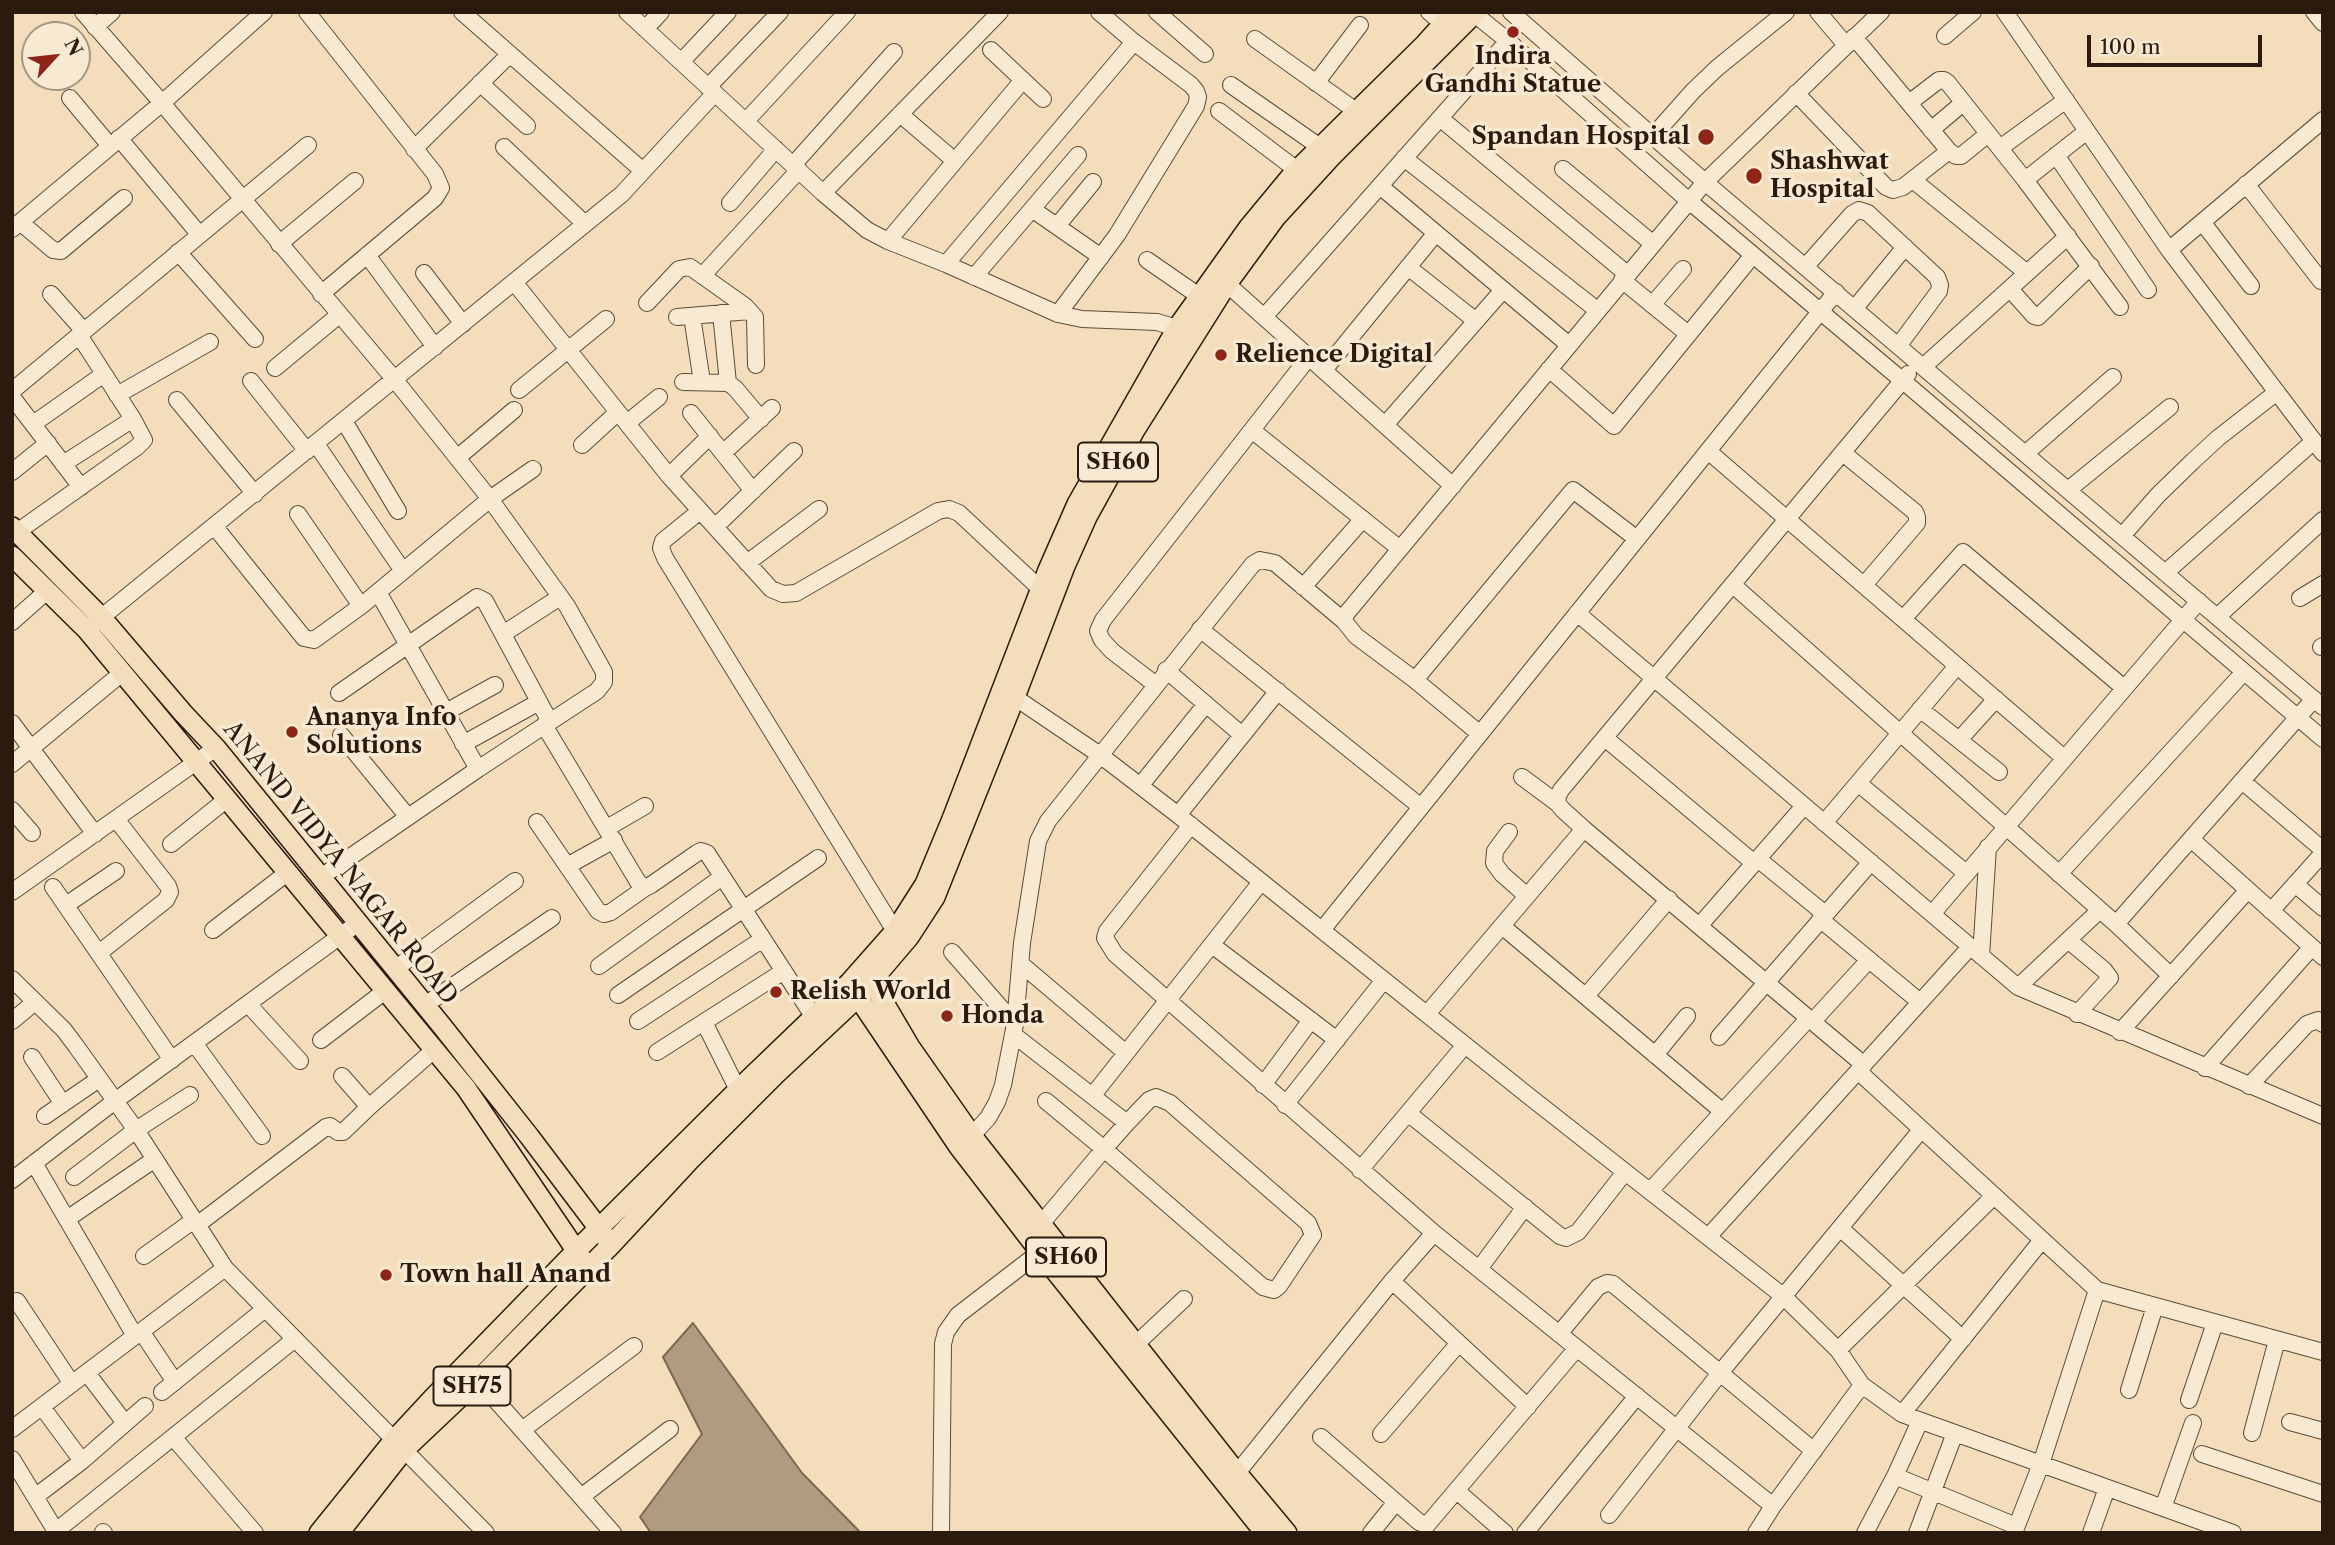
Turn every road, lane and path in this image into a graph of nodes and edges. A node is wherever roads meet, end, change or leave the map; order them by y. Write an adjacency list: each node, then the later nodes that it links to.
1 (83, 12): 25 (street)
2 (111, 12): 25 (street)
3 (264, 12): 46 (street)
4 (307, 12): 65 (street)
5 (462, 12): 34 (street)
6 (627, 12): 26 (street)
7 (661, 12): 26 (street)
8 (728, 12): 36 (street)
9 (780, 12): 41 (street)
10 (846, 12): 54 (street)
11 (1000, 12): 51 (street)
12 (1099, 12): 31 (street)
13 (1157, 12): 35 (street)
14 (1511, 12): 59 (street)
15 (1786, 12): 59 (street)
16 (1818, 12): 30 (street)
17 (1881, 12): 30 (street)
18 (1973, 12): 27 (street)
19 (2005, 12): 45 (street)
20 (2314, 12): 23 (street)
21 (1474, 13): 29 (street); 118 (main road, SH60)
22 (1445, 15): 50 (main road, SH60)
23 (2323, 23)
24 (1360, 25): 39 (street)
25 (95, 27): 46 (street)
26 (645, 29): 36 (street)
27 (1945, 36)
28 (1255, 39): 39 (street)
29 (1508, 41): 52 (street); 86 (street)
30 (1850, 41): 42 (street); 47 (street)
31 (1134, 42): 104 (street); 106 (street)
32 (991, 50): 37 (street)
33 (894, 52): 72 (street)
34 (509, 54): 38 (street); 75 (street)
35 (1205, 54)
36 (681, 62): 41 (street)
37 (1023, 80): 44 (street); 71 (street)
38 (480, 83): 55 (street); 65 (street)
39 (1316, 83): 50 (street)
40 (1231, 85): 63 (street)
41 (712, 90): 54 (street); 75 (street)
42 (1796, 93): 76 (street); 80 (street)
43 (70, 98): 60 (street)
44 (1044, 99)
45 (2066, 100): 57 (street); 64 (street)
46 (162, 103): 60 (street); 85 (street)
47 (1909, 103): 48 (street); 56 (street)
48 (1963, 103): 56 (street); 58 (street)
49 (1219, 111): 74 (street)
50 (1356, 111): 63 (main road, SH60)
51 (900, 114): 71 (street); 83 (street)
52 (1440, 118): 70 (street); 115 (street)
53 (2323, 120): 81 (street)
54 (746, 121): 66 (street)
55 (527, 126)
56 (1931, 130): 67 (street)
57 (2088, 131): 69 (street); 100 (street)
58 (1988, 134): 64 (street); 67 (street)
59 (1653, 136): 80 (street)
60 (115, 142): 91 (street); 94 (street)
61 (308, 145): 85 (street)
62 (504, 147): 90 (street)
63 (1320, 147): 74 (main road, SH60)
64 (2000, 148): 77 (street)
65 (414, 149): 102 (street)
66 (776, 149): 72 (street); 87 (street)
67 (1949, 150): 76 (street)
68 (1078, 155): 88 (street)
69 (2056, 155): 77 (street); 122 (street)
70 (1404, 158): 82 (street); 131 (street)
71 (955, 161): 96 (street)
72 (796, 168): 83 (street); 113 (street)
73 (1563, 169): 97 (street)
74 (1297, 170): 126 (main road, SH60)
75 (643, 171): 90 (street)
76 (1913, 180): 112 (street)
77 (2025, 180): 95 (street)
78 (355, 181): 98 (street)
79 (1093, 182): 92 (street)
80 (1705, 182): 86 (street); 107 (street)
81 (2246, 184): 89 (street); 116 (street)
82 (1380, 186): 93 (street); 137 (street)
83 (823, 193): 96 (street)
84 (124, 198): 91 (street)
85 (241, 199): 94 (street); 98 (street)
86 (1689, 201): 97 (street); 103 (street)
87 (730, 203)
88 (1032, 209): 92 (street); 114 (street)
89 (2203, 223): 100 (street); 119 (street)
90 (585, 224): 117 (street)
91 (16, 226)
92 (1057, 226): 104 (street)
93 (1436, 233): 109 (street); 120 (street)
94 (199, 234): 101 (street)
95 (2068, 236): 108 (street); 112 (street)
96 (888, 241): 106 (street)
97 (1652, 243): 115 (street)
98 (279, 244): 125 (street)
99 (1905, 247): 107 (street); 130 (street); 147 (street)
100 (2169, 250): 166 (street)
101 (178, 252): 141 (street); 144 (street)
102 (368, 255): 125 (street); 148 (street)
103 (1753, 255): 133 (street); 143 (street)
104 (1101, 257): 136 (street)
105 (1147, 260): 126 (street)
106 (946, 264): 114 (street)
107 (1806, 266): 123 (street)
108 (2091, 266): 121 (street); 129 (street)
109 (1408, 267): 139 (street); 155 (street)
110 (1683, 269): 128 (street)
111 (424, 273): 140 (street)
112 (2027, 273): 121 (street)
113 (703, 275): 127 (street); 132 (street)
114 (974, 277): 136 (street)
115 (1624, 277): 128 (street); 131 (street)
116 (2321, 281)
117 (514, 282): 140 (street); 149 (street)
118 (1227, 284): 137 (street); 142 (main road, SH60)
119 (2251, 286)
120 (1503, 289): 139 (street); 146 (street)
121 (2010, 289): 151 (street)
122 (2148, 290)
123 (1836, 292): 130 (street); 133 (street)
124 (51, 294): 141 (street)
125 (321, 294): 135 (street)
126 (1199, 296): 142 (main road, SH60)
127 (647, 303)
128 (1652, 305): 143 (street)
129 (2120, 307)
130 (1855, 308): 147 (street)
131 (1597, 310): 146 (street)
132 (750, 311): 134 (street); 152 (street)
133 (1821, 311): 159 (street); 186 (street)
134 (721, 313): 162 (street); 163 (street)
135 (339, 314): 153 (street); 158 (street)
136 (1058, 314): 142 (street)
137 (1265, 317): 150 (street)
138 (606, 319): 149 (street)
139 (1476, 321): 178 (street)
140 (463, 324): 148 (street)
141 (82, 333): 156 (street); 165 (street)
142 (1185, 333): 224 (main road, SH60)
143 (1688, 334): 154 (street)
144 (255, 340)
145 (210, 342): 167 (street)
146 (1569, 345): 154 (street)
147 (1899, 345): 151 (street)
148 (435, 347): 158 (street)
149 (569, 350): 164 (street); 174 (street)
150 (1309, 357): 155 (street); 179 (street)
151 (1921, 364): 159 (street); 189 (street)
152 (756, 365)
153 (275, 368)
154 (1549, 369): 195 (street)
155 (1324, 370): 178 (street)
156 (104, 374): 167 (street); 177 (street)
157 (2113, 377): 189 (street)
158 (395, 380): 176 (street); 190 (street)
159 (1903, 380): 188 (street); 232 (street)
160 (251, 381): 184 (street)
161 (683, 382): 162 (street)
162 (702, 382): 163 (street)
163 (728, 383): 187 (street)
164 (519, 390)
165 (12, 391)
166 (2277, 392): 183 (street); 211 (street)
167 (117, 395): 175 (street)
168 (12, 397): 177 (street)
169 (659, 397): 174 (street)
170 (177, 400): 199 (street)
171 (2170, 407): 197 (street)
172 (514, 410): 190 (street)
173 (691, 413): 180 (street)
174 (622, 417): 182 (street); 194 (street)
175 (133, 419): 192 (street); 196 (street)
176 (344, 421): 184 (street); 202 (street)
177 (33, 424): 181 (street)
178 (1385, 425): 195 (street)
179 (1253, 431): 205 (street); 246 (street)
180 (710, 436): 187 (street); 194 (street)
181 (48, 443): 191 (street); 192 (street)
182 (582, 445)
183 (2318, 447): 217 (street)
184 (312, 448): 199 (street); 216 (street)
185 (794, 451): 198 (street)
186 (1709, 451): 206 (street); 212 (street)
187 (723, 453): 198 (street)
188 (1843, 453): 206 (street); 220 (street)
189 (2025, 454): 197 (street)
190 (457, 458): 200 (street)
191 (15, 463)
192 (63, 464): 196 (street)
193 (533, 469): 200 (street)
194 (669, 476): 203 (street)
195 (1453, 486): 213 (street)
196 (81, 487): 210 (street)
197 (2068, 490): 211 (street)
198 (753, 491): 209 (street)
199 (255, 494): 208 (street)
200 (490, 499): 216 (street); 225 (street)
201 (819, 509): 215 (street)
202 (398, 511)
203 (700, 511): 209 (street); 334 (street)
204 (298, 514): 228 (street)
205 (1363, 519): 213 (street); 221 (street)
206 (1788, 519): 219 (street); 220 (street)
207 (2323, 520): 230 (street)
208 (215, 527): 228 (street); 235 (street)
209 (715, 527): 215 (street)
210 (15, 530): 235 (main road, ANAND VIDYA NAGAR ROAD)
211 (2122, 536): 217 (street)
212 (1637, 539): 229 (street); 244 (street)
213 (1400, 549): 233 (street)
214 (12, 556): 222 (main road, ANAND VIDYA NAGAR ROAD)
215 (747, 564): 224 (street)
216 (403, 571): 223 (street)
217 (2165, 573): 227 (street)
218 (2323, 584): 226 (street)
219 (1733, 585): 243 (street); 260 (street)
220 (1864, 585): 231 (street)
221 (1303, 587): 233 (street); 236 (street)
222 (47, 591): 234 (street); 235 (main road, ANAND VIDYA NAGAR ROAD)
223 (378, 592): 228 (street); 238 (street)
224 (1046, 595): 250 (main road, SH60)
225 (560, 597): 237 (street); 259 (street)
226 (2300, 598)
227 (2199, 601): 230 (street); 232 (street)
228 (360, 606)
229 (1577, 613): 243 (street); 261 (street)
230 (2217, 617): 253 (street)
231 (1903, 619): 239 (street); 247 (street)
232 (2182, 620): 241 (street); 247 (street)
233 (1344, 621): 244 (street)
234 (12, 622)
235 (94, 623): 242 (main road, ANAND VIDYA NAGAR ROAD); 269 (main road, ANAND VIDYA NAGAR ROAD)
236 (1200, 629): 240 (street); 248 (street)
237 (503, 634): 238 (street); 252 (street)
238 (407, 644): 249 (street); 256 (street)
239 (1957, 666): 251 (street); 255 (street)
240 (1166, 670): 246 (street); 254 (street)
241 (2244, 672): 257 (street); 308 (street)
242 (122, 673): 268 (street); 272 (main road, ANAND VIDYA NAGAR ROAD)
243 (1654, 678): 264 (street); 283 (street)
244 (1415, 680): 261 (street)
245 (495, 685): 256 (street)
246 (1156, 685): 270 (street)
247 (2123, 688): 271 (street)
248 (1278, 691): 263 (street); 284 (street)
249 (339, 693)
250 (1009, 693): 270 (street); 334 (main road, SH60); 348 (main road, SH60)
251 (1996, 699): 266 (street); 271 (street)
252 (539, 702): 259 (street); 267 (street)
253 (2318, 703): 257 (street)
254 (1206, 704): 263 (street); 279 (street)
255 (1920, 709): 260 (street); 266 (street)
256 (446, 712): 267 (street)
257 (2298, 718): 265 (street); 277 (street)
258 (12, 723): 268 (street)
259 (547, 724): 274 (street); 296 (street)
260 (1900, 733): 278 (street); 291 (street)
261 (1480, 734): 284 (street)
262 (341, 735): 286 (street)
263 (1242, 735): 288 (street)
264 (1605, 738): 281 (street); 302 (street)
265 (2323, 739)
266 (1959, 740): 275 (street)
267 (463, 744): 274 (street)
268 (32, 748): 273 (street); 295 (street)
269 (216, 748): 272 (street); 309 (main road, ANAND VIDYA NAGAR ROAD)
270 (1100, 755): 279 (street); 344 (street)
271 (2064, 758): 291 (street)
272 (196, 762): 280 (main road, ANAND VIDYA NAGAR ROAD); 287 (street)
273 (12, 764)
274 (478, 769): 286 (street)
275 (1999, 772)
276 (1522, 778): 281 (street)
277 (2242, 780): 297 (street); 300 (street)
278 (1858, 783): 290 (street); 307 (street)
279 (1140, 786): 288 (street)
280 (227, 799): 298 (street); 306 (main road, ANAND VIDYA NAGAR ROAD)
281 (1557, 803): 292 (street)
282 (645, 806): 296 (street)
283 (1804, 806): 290 (street); 302 (street)
284 (1421, 807): 333 (street)
285 (12, 810): 294 (street)
286 (408, 817): 309 (street)
287 (116, 819): 295 (street); 342 (street)
288 (1184, 820): 312 (street); 359 (street)
289 (537, 822): 304 (street)
290 (1824, 823): 303 (street)
291 (2006, 827): 299 (street); 308 (street)
292 (1584, 830): 318 (street); 319 (street)
293 (1508, 832): 318 (street)
294 (32, 833)
295 (95, 834): 317 (street)
296 (611, 834): 304 (street); 315 (street)
297 (2191, 839): 316 (street); 329 (street)
298 (172, 844)
299 (1988, 847): 307 (street); 339 (street)
300 (2323, 852): 313 (street)
301 (818, 858): 321 (street)
302 (1756, 861): 326 (street); 330 (street)
303 (1871, 862): 325 (street); 326 (street)
304 (567, 866): 315 (street)
305 (116, 871): 320 (street)
306 (288, 873): 332 (street); 335 (main road, ANAND VIDYA NAGAR ROAD)
307 (1966, 873): 325 (street)
308 (2059, 874): 323 (street)
309 (321, 877): 328 (main road, ANAND VIDYA NAGAR ROAD)
310 (722, 877): 315 (street); 321 (street); 345 (street)
311 (515, 881): 346 (street)
312 (1261, 882): 333 (street); 338 (street)
313 (2295, 884): 322 (street); 324 (street)
314 (53, 887): 320 (street)
315 (645, 888)
316 (2248, 890): 324 (street); 349 (street)
317 (12, 892)
318 (1527, 896): 331 (street)
319 (1669, 899): 330 (street); 357 (street)
320 (66, 905): 342 (street)
321 (743, 908): 336 (street); 356 (street)
322 (2323, 908)
323 (2100, 910): 329 (street); 337 (street)
324 (2271, 911): 341 (street)
325 (1932, 914): 339 (street)
326 (1823, 917): 343 (street); 352 (street)
327 (552, 918): 362 (street)
328 (358, 923): 335 (street); 346 (main road, ANAND VIDYA NAGAR ROAD)
329 (2116, 924): 349 (street)
330 (1700, 925): 352 (street)
331 (1502, 926): 357 (street); 363 (street)
332 (213, 930)
333 (1322, 930): 351 (street)
334 (895, 931): 348 (main road, SH60)
335 (340, 936): 355 (main road, ANAND VIDYA NAGAR ROAD); 361 (street)
336 (763, 939): 347 (street); 370 (street)
337 (2068, 940): 353 (street); 364 (street)
338 (1212, 945): 359 (street); 367 (street)
339 (1976, 951): 353 (street); 360 (street)
340 (952, 952): 373 (street)
341 (2317, 952): 388 (street)
342 (99, 953): 385 (street)
343 (1869, 960): 360 (street); 368 (street)
344 (1021, 964): 373 (street); 382 (street)
345 (599, 966)
346 (395, 969): 362 (main road, ANAND VIDYA NAGAR ROAD)
347 (784, 971): 365 (street); 371 (street)
348 (868, 976): 354 (main road, SH75); 409 (main road, SH60)
349 (2171, 976): 374 (street)
350 (12, 979): 358 (street)
351 (1384, 980): 363 (street); 377 (street)
352 (1766, 981): 368 (street); 375 (street)
353 (2018, 987): 364 (street)
354 (853, 990): 365 (main road, SH75); 409 (main road, SH60); 428 (main road, SH75)
355 (385, 991): 376 (street); 380 (main road, ANAND VIDYA NAGAR ROAD)
356 (618, 995)
357 (1586, 996): 383 (street)
358 (35, 1002): 369 (street); 390 (street)
359 (1168, 1002): 382 (street); 391 (street)
360 (1920, 1002): 387 (street)
361 (248, 1004): 378 (street); 386 (street)
362 (425, 1005): 423 (main road, ANAND VIDYA NAGAR ROAD)
363 (1427, 1014): 379 (street)
364 (2077, 1014): 374 (street)
365 (813, 1016): 393 (main road, SH75)
366 (1688, 1016): 383 (street)
367 (1311, 1020): 377 (street); 391 (street)
368 (1811, 1020): 387 (street); 401 (street)
369 (12, 1021)
370 (638, 1021)
371 (704, 1022): 381 (street); 393 (street)
372 (2323, 1024): 392 (street)
373 (1014, 1030): 395 (street); 409 (street)
374 (2120, 1032): 388 (street)
375 (1719, 1037)
376 (321, 1040)
377 (1337, 1040): 399 (street)
378 (194, 1043): 385 (street); 408 (street)
379 (1465, 1045): 402 (street); 414 (street)
380 (434, 1050): 400 (street); 430 (main road, ANAND VIDYA NAGAR ROAD)
381 (657, 1052)
382 (1126, 1053): 395 (street)
383 (1655, 1055): 401 (street)
384 (33, 1057): 398 (street)
385 (172, 1060): 396 (street)
386 (300, 1061)
387 (1861, 1068): 407 (street); 426 (street)
388 (2205, 1068): 392 (street)
389 (342, 1076): 400 (street)
390 (99, 1079): 396 (street); 398 (street)
391 (1263, 1085): 399 (street)
392 (2249, 1086): 404 (street)
393 (738, 1090): 423 (main road, SH75)
394 (190, 1095): 406 (street)
395 (1093, 1095): 405 (street)
396 (116, 1101): 406 (street); 412 (street)
397 (1045, 1101): 410 (street)
398 (63, 1104): 403 (street)
399 (1285, 1105): 413 (street)
400 (369, 1107): 421 (street)
401 (1723, 1112): 417 (street)
402 (1408, 1113): 413 (street); 419 (street)
403 (45, 1116)
404 (2323, 1116)
405 (1126, 1123): 410 (street); 410 (street)
406 (136, 1130): 411 (street); 415 (street)
407 (1922, 1130): 418 (street); 422 (street)
408 (262, 1136)
409 (966, 1142): 424 (main road, SH60)
410 (1104, 1149): 424 (street)
411 (155, 1159): 420 (street); 421 (street)
412 (34, 1163): 416 (street); 420 (street)
413 (1360, 1171): 425 (street)
414 (1625, 1172): 417 (street); 419 (street)
415 (74, 1177)
416 (12, 1180)
417 (1650, 1191): 426 (street)
418 (1994, 1196): 427 (street); 436 (street)
419 (1525, 1207): 434 (street)
420 (67, 1219): 444 (street)
421 (196, 1222): 431 (street); 432 (street)
422 (1840, 1227): 436 (street); 438 (street)
423 (599, 1228): 428 (main road, ANAND VIDYA NAGAR ROAD); 430 (main road, SH75)
424 (1034, 1230): 429 (main road, SH60)
425 (1434, 1233): 434 (street); 435 (street)
426 (1708, 1237): 438 (street)
427 (2042, 1240): 437 (street); 447 (street)
428 (611, 1245): 433 (main road, SH75)
429 (1047, 1247): 450 (main road, SH60); 507 (street); 508 (main road, SH60)
430 (576, 1250): 433 (main road, ANAND VIDYA NAGAR ROAD); 481 (main road, SH75)
431 (145, 1256)
432 (225, 1268): 442 (street); 444 (street)
433 (588, 1268): 457 (main road, SH75)
434 (1479, 1269): 445 (street)
435 (1392, 1281): 449 (street); 487 (street)
436 (1904, 1285): 447 (street); 453 (street)
437 (2097, 1290): 441 (street); 486 (street)
438 (1783, 1296): 453 (street); 456 (street)
439 (1184, 1299): 450 (street)
440 (18, 1301): 458 (street)
441 (2155, 1306): 443 (street); 460 (street)
442 (265, 1309): 444 (street); 446 (street)
443 (2216, 1323): 448 (street); 462 (street)
444 (138, 1334): 455 (street)
445 (1559, 1334): 452 (street); 456 (street)
446 (295, 1339): 479 (street); 481 (street)
447 (1963, 1339): 466 (street)
448 (2277, 1340): 454 (street); 477 (street)
449 (1459, 1343): 465 (street); 478 (street)
450 (1135, 1345): 487 (main road, SH60)
451 (634, 1346): 474 (street)
452 (1577, 1348): 461 (street); 465 (street)
453 (1838, 1350): 459 (street)
454 (2323, 1352)
455 (87, 1373): 458 (street); 469 (street)
456 (1720, 1373): 471 (street); 482 (street)
457 (478, 1380): 474 (street); 481 (main road, SH75)
458 (72, 1384): 463 (street)
459 (1862, 1385): 466 (street); 482 (street)
460 (2129, 1390)
461 (1637, 1396): 471 (street); 512 (street)
462 (2189, 1400)
463 (42, 1406): 472 (street); 485 (street)
464 (145, 1406): 469 (street)
465 (1528, 1407): 490 (street)
466 (1902, 1415): 467 (street)
467 (1920, 1421): 476 (street); 488 (street)
468 (2290, 1422): 475 (street)
469 (125, 1423): 485 (street)
470 (2193, 1423): 497 (street)
471 (1676, 1428): 496 (street); 498 (street)
472 (12, 1429)
473 (670, 1429): 494 (street)
474 (522, 1430): 494 (street)
475 (2323, 1431)
476 (1955, 1433): 486 (street); 491 (street)
477 (2252, 1433)
478 (1381, 1434)
479 (173, 1437): 501 (street); 502 (street)
480 (1321, 1437): 495 (street)
481 (399, 1445): 503 (main road, SH75); 504 (main road, SH75); 505 (street)
482 (1814, 1451): 496 (street)
483 (2202, 1454): 492 (street)
484 (12, 1459): 493 (street)
485 (82, 1461): 493 (street)
486 (2041, 1464): 489 (street); 499 (street)
487 (1237, 1473): 509 (main road, SH60)
488 (1895, 1476): 491 (street); 500 (street)
489 (2107, 1488): 497 (street); 515 (street)
490 (1457, 1491): 495 (street); 511 (street)
491 (1931, 1492): 499 (street); 514 (street)
492 (2323, 1494)
493 (35, 1497): 501 (street)
494 (581, 1497): 506 (street)
495 (1396, 1502): 510 (street)
496 (1773, 1506): 513 (street)
497 (2163, 1508): 516 (street)
498 (1609, 1515)
499 (2015, 1530)
500 (1871, 1531)
501 (56, 1532)
502 (255, 1533)
503 (319, 1533)
504 (339, 1533)
505 (486, 1533)
506 (613, 1533)
507 (941, 1533)
508 (1265, 1533)
509 (1287, 1533)
510 (1371, 1533)
511 (1505, 1533)
512 (1525, 1533)
513 (1755, 1533)
514 (1917, 1533)
515 (2091, 1533)
516 (2233, 1533)

